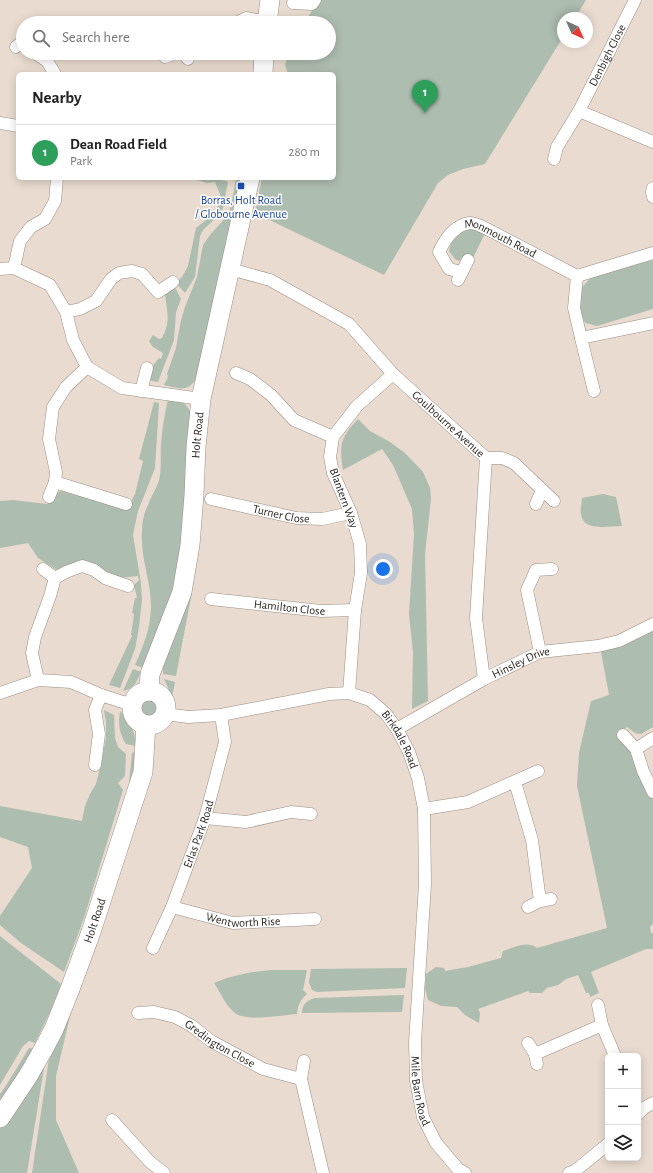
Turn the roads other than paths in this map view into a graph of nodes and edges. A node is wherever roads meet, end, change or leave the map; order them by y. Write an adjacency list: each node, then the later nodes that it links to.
1 (270, 0): 5 (main road)
2 (315, 0): 4 (street)
3 (635, 0): 10 (street, Denbigh Close)
4 (293, 3)
5 (268, 16)
6 (45, 60): 8 (street)
7 (264, 60): 9 (main road)
8 (55, 72)
9 (263, 72)
10 (580, 111): 13 (street); 14 (street, Denbigh Close)
11 (0, 123): 12 (street)
12 (16, 126)
13 (653, 142)
14 (553, 150)
15 (57, 180): 21 (street)
16 (250, 180): 23 (main road, Holt Road)
17 (653, 188): 18 (street)
18 (653, 197)
19 (653, 253): 24 (street)
20 (468, 260): 24 (street, Monmouth Road)
21 (14, 268): 22 (street); 26 (street)
22 (0, 269)
23 (230, 269): 32 (street, Goulbourne Avenue); 35 (main road, Holt Road)
24 (577, 276): 28 (street)
25 (173, 282): 26 (street)
26 (66, 312): 29 (street)
27 (653, 323): 28 (street)
28 (581, 338): 34 (street)
29 (87, 367): 33 (street); 38 (street)
30 (147, 368): 33 (street)
31 (236, 373): 36 (street)
32 (393, 374): 36 (street, Blantern Way); 37 (street, Goulbourne Avenue)
33 (141, 391): 35 (street)
34 (594, 391)
35 (201, 399): 56 (main road, Holt Road)
36 (333, 437): 45 (street, Blantern Way)
37 (486, 458): 39 (street); 54 (street, Goulbourne Avenue)
38 (55, 482): 40 (street); 43 (street)
39 (542, 490): 42 (street); 44 (street)
40 (49, 497)
41 (211, 499): 45 (street, Turner Close)
42 (554, 501)
43 (126, 504)
44 (536, 504)
45 (351, 513): 51 (street, Blantern Way)
46 (43, 569): 48 (street)
47 (552, 569): 53 (street)
48 (55, 578): 49 (street); 55 (street)
49 (128, 586)
50 (211, 599): 51 (street, Hamilton Close)
51 (355, 610): 58 (street, Blantern Way)
52 (653, 624): 53 (street, Hinsley Drive)
53 (540, 652): 54 (street, Hinsley Drive)
54 (484, 679): 64 (street, Hinsley Drive)
55 (38, 680): 57 (street); 59 (street)
56 (149, 691): 60 (main road); 61 (main road)
57 (0, 693)
58 (349, 693): 62 (street, Birkdale Road); 64 (street, Birkdale Road)
59 (102, 695): 60 (street); 68 (street)
60 (132, 705): 63 (main road)
61 (165, 714): 62 (street, Birkdale Road); 63 (main road)
62 (220, 715): 74 (street, Erlas Park Road)
63 (146, 725): 87 (main road, Holt Road)
64 (398, 729): 72 (street, Birkdale Road)
65 (622, 735): 67 (street)
66 (653, 738): 67 (street)
67 (636, 749): 71 (street)
68 (95, 765)
69 (538, 771): 70 (street)
70 (515, 782): 72 (street); 76 (street)
71 (653, 792)
72 (424, 809): 79 (street, Birkdale Road)
73 (311, 814): 74 (street)
74 (206, 818): 75 (street, Erlas Park Road)
75 (172, 906): 77 (street, Wentworth Rise); 78 (street, Erlas Park Road)
76 (528, 907)
77 (315, 919)
78 (153, 948)
79 (417, 993): 91 (street, Mile Barn Road)
80 (598, 1005): 82 (street)
81 (138, 1013): 86 (street, Gredington Close)
82 (602, 1024): 83 (street); 84 (street)
83 (528, 1043)
84 (614, 1053)
85 (304, 1060): 86 (street)
86 (301, 1079): 92 (street)
87 (3, 1111)
88 (120, 1123): 90 (street)
89 (605, 1146): 93 (street)
90 (158, 1171)
91 (459, 1172)
92 (323, 1173)
93 (569, 1173)

